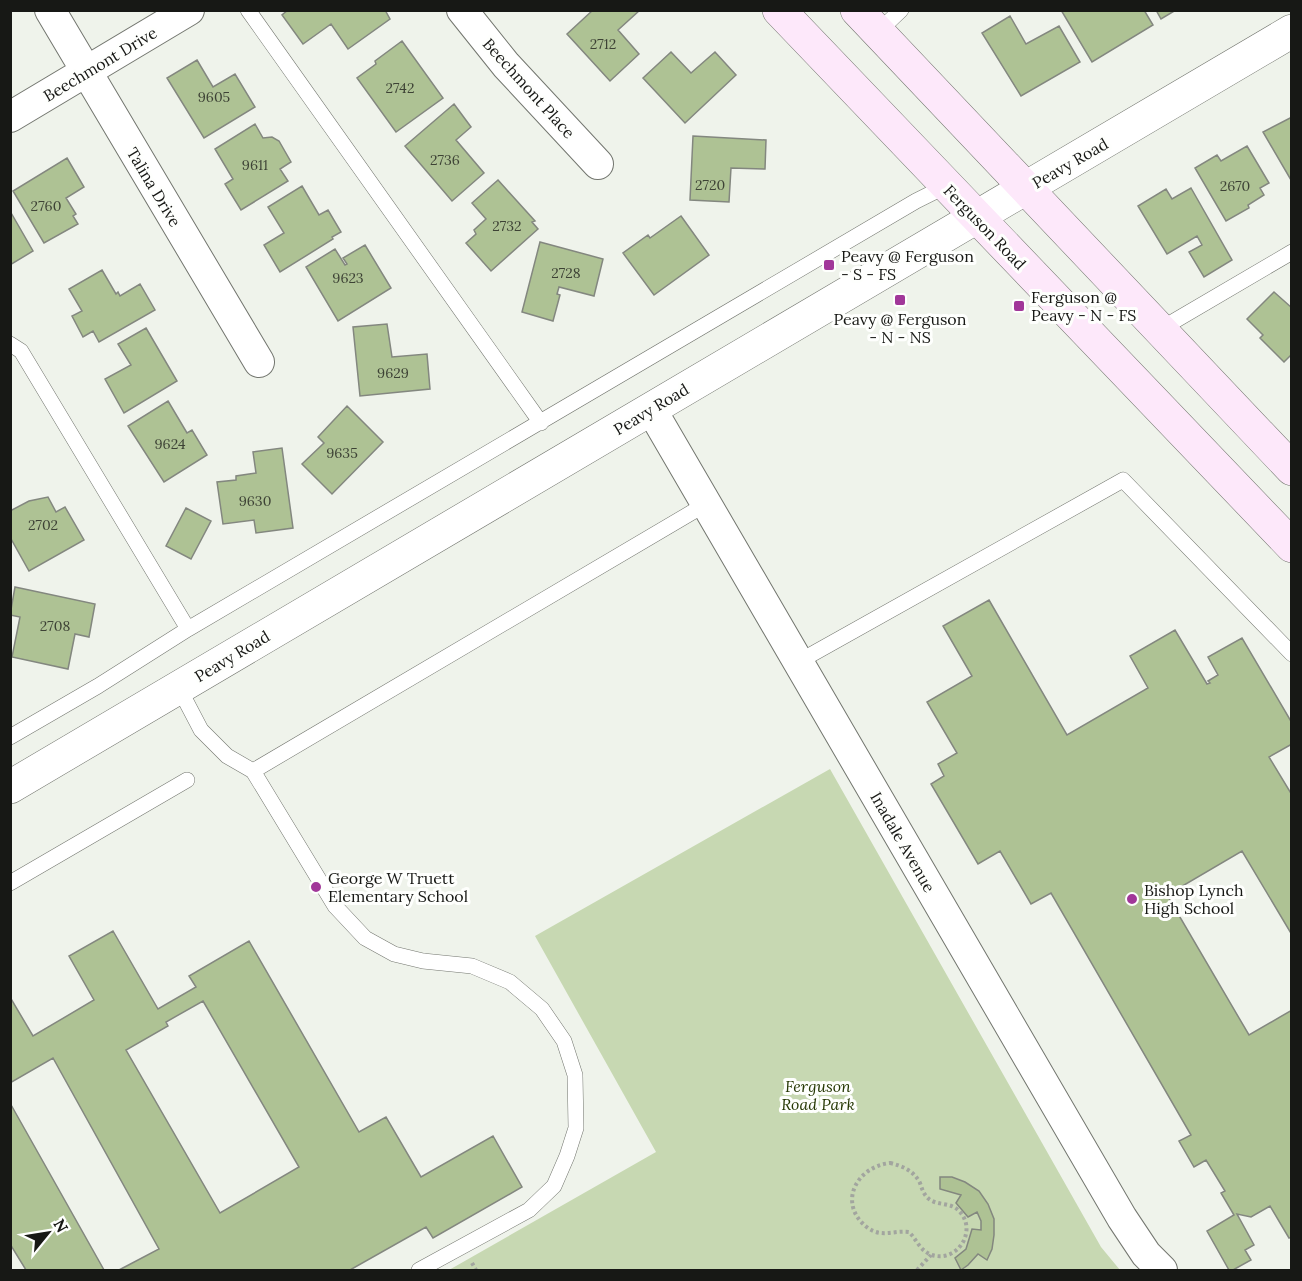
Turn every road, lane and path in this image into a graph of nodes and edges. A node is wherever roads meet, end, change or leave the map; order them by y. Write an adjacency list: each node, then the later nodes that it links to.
1 (50, 10): 9 (street, Talina Drive)
2 (189, 10): 9 (street, Beechmont Drive)
3 (248, 10): 20 (lane)
4 (462, 10): 11 (street, Beechmont Place)
5 (779, 10): 12 (main road, Ferguson Road)
6 (901, 10): 7 (lane)
7 (867, 21): 13 (main road)
8 (1292, 31): 13 (street, Peavy Road)
9 (86, 72): 10 (street, Beechmont Drive); 18 (street, Talina Drive)
10 (10, 117)
11 (598, 164)
12 (946, 186): 14 (main road, Ferguson Road); 20 (lane)
13 (1026, 189): 14 (street, Peavy Road); 16 (main road)
14 (977, 217): 19 (street, Peavy Road); 23 (main road, Ferguson Road)
15 (1292, 252): 16 (lane)
16 (1159, 330): 21 (main road)
17 (10, 344): 24 (lane)
18 (259, 362)
19 (651, 409): 22 (street, Inadale Avenue); 27 (street, Peavy Road)
20 (541, 423): 24 (lane)
21 (1292, 469)
22 (706, 504): 26 (street, Inadale Avenue); 29 (lane)
23 (1292, 546)
24 (188, 629): 28 (lane)
25 (1292, 654): 26 (lane)
26 (798, 662): 36 (street, Inadale Avenue)
27 (179, 688): 29 (lane); 31 (street, Peavy Road)
28 (10, 737)
29 (253, 771): 34 (lane)
30 (187, 780): 32 (lane)
31 (10, 787)
32 (10, 883)
33 (931, 1255): 33 (path); 35 (path)
34 (419, 1270)
35 (917, 1270)
36 (1162, 1270)

